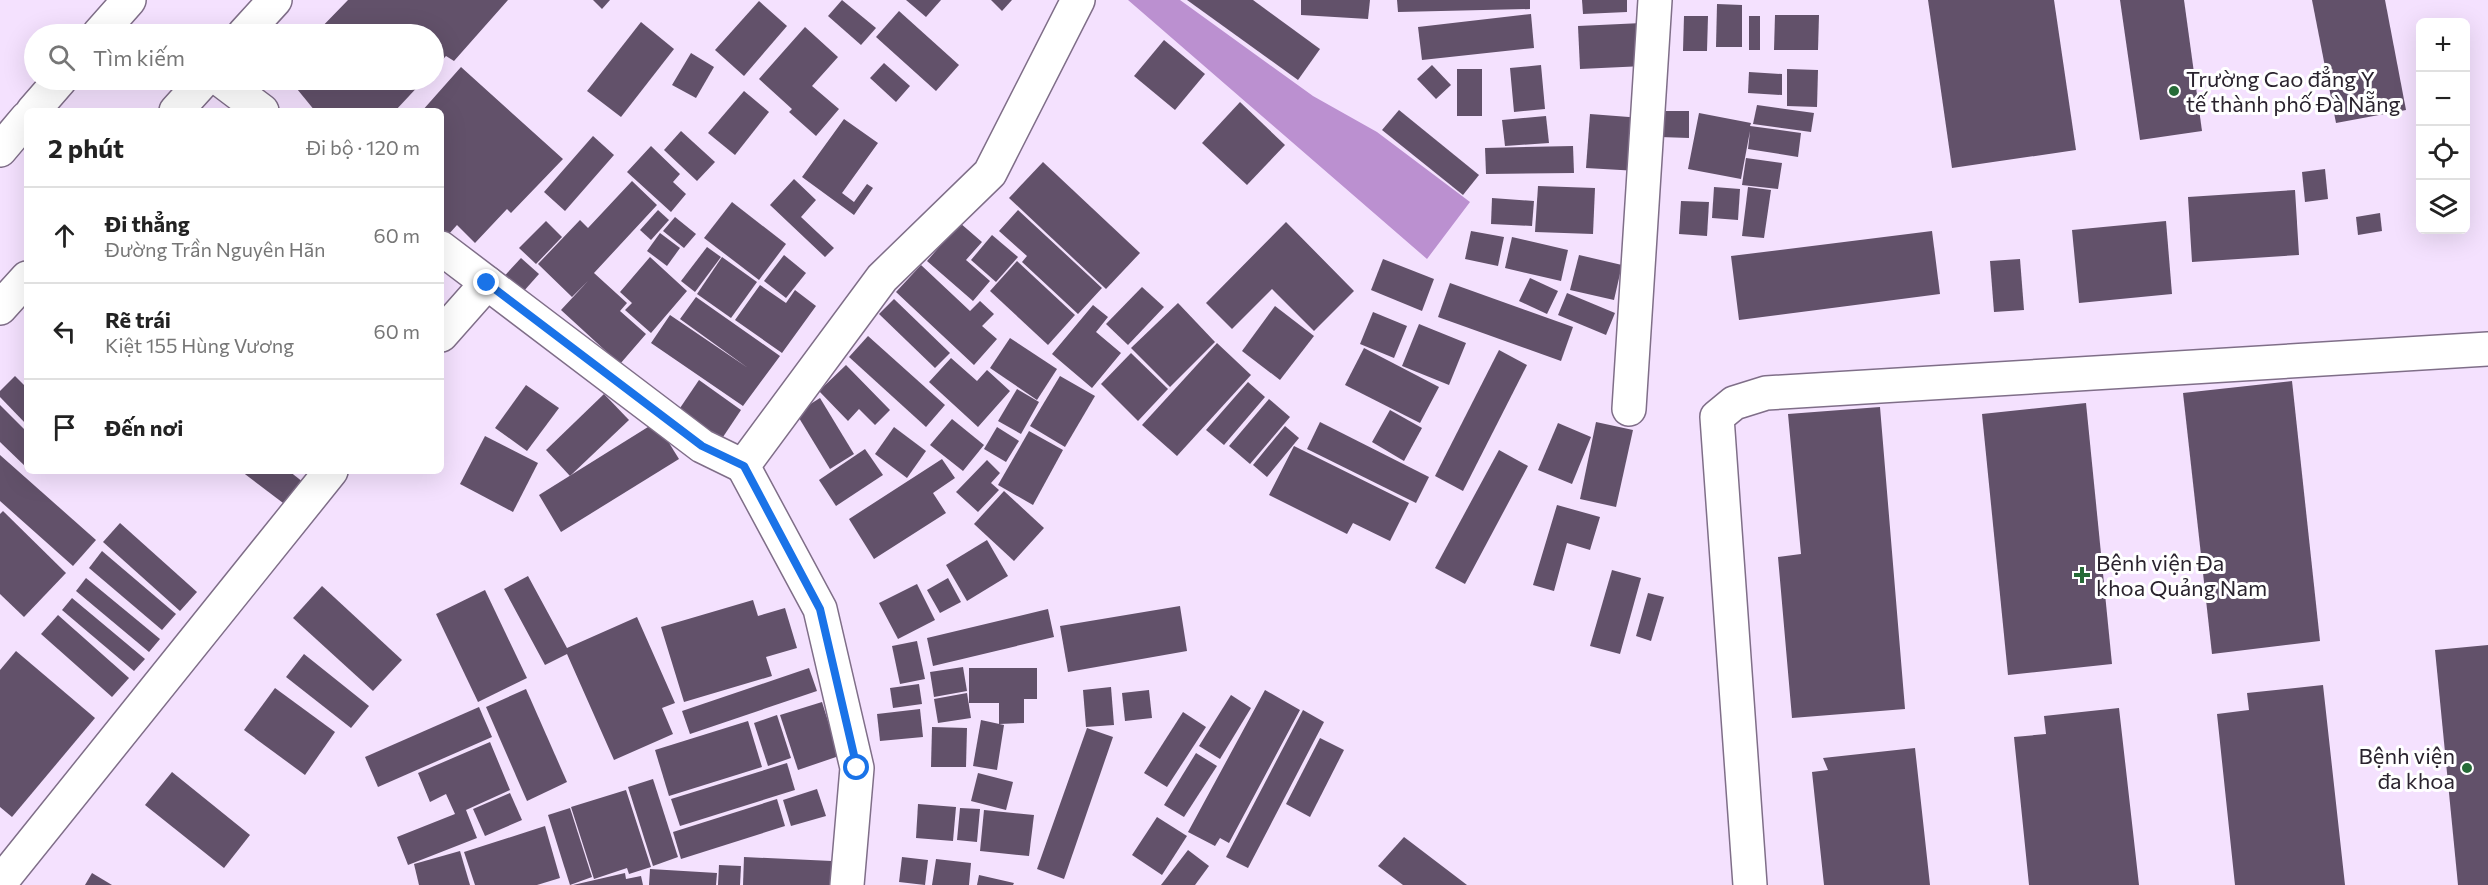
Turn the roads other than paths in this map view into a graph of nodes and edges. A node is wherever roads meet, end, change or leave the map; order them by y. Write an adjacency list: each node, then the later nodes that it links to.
1 (129, 0): 5 (street)
2 (275, 0): 6 (street)
3 (1077, 0): 22 (street)
4 (1655, 0): 21 (street)
5 (108, 24)
6 (253, 24)
7 (51, 90): 10 (street)
8 (195, 90): 11 (street)
9 (234, 90): 12 (street)
10 (36, 108)
11 (179, 108)
12 (258, 108)
13 (24, 122): 14 (street)
14 (0, 150)
15 (444, 250): 17 (street)
16 (24, 281): 18 (street)
17 (487, 283): 19 (street); 22 (street)
18 (0, 308)
19 (444, 332)
20 (2488, 349): 26 (street)
21 (1629, 409)
22 (744, 466): 25 (street)
23 (329, 474): 24 (street)
24 (0, 884)
25 (847, 885)
26 (1750, 885)

